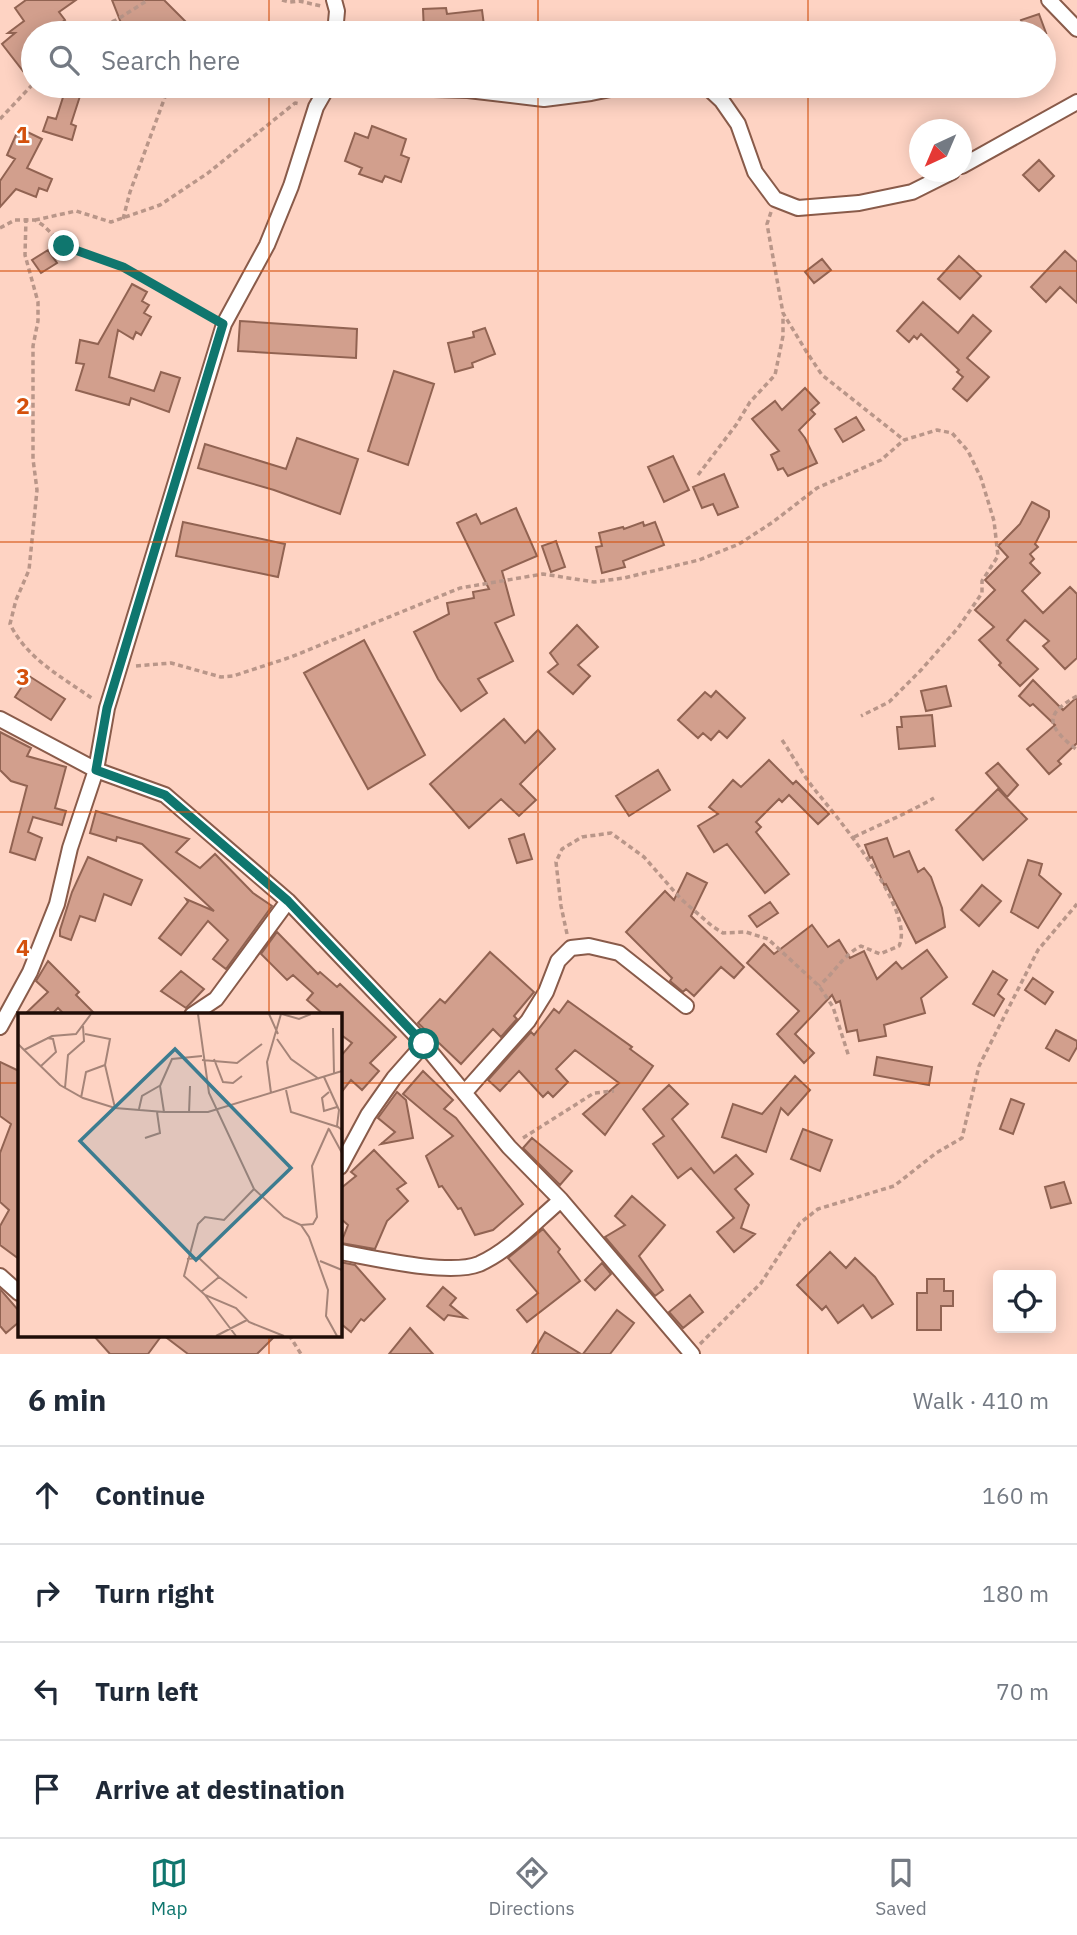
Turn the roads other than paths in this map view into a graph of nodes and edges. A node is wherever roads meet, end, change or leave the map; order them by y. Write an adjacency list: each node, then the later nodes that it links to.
1 (1049, 0): 2 (street)
2 (1077, 29)
3 (322, 98): 9 (street)
4 (719, 98): 7 (street)
5 (1077, 102): 6 (street)
6 (972, 160)
7 (932, 182)
8 (0, 719): 9 (street)
9 (96, 770): 10 (street); 13 (street)
10 (288, 901): 12 (street); 14 (street)
11 (686, 1006): 15 (street)
12 (194, 1013)
13 (0, 1027)
14 (424, 1044): 15 (street); 16 (street)
15 (465, 1093): 17 (street)
16 (341, 1165)
17 (561, 1200): 18 (street); 21 (street)
18 (341, 1252)
19 (0, 1276): 20 (street)
20 (18, 1292)
21 (691, 1354)

